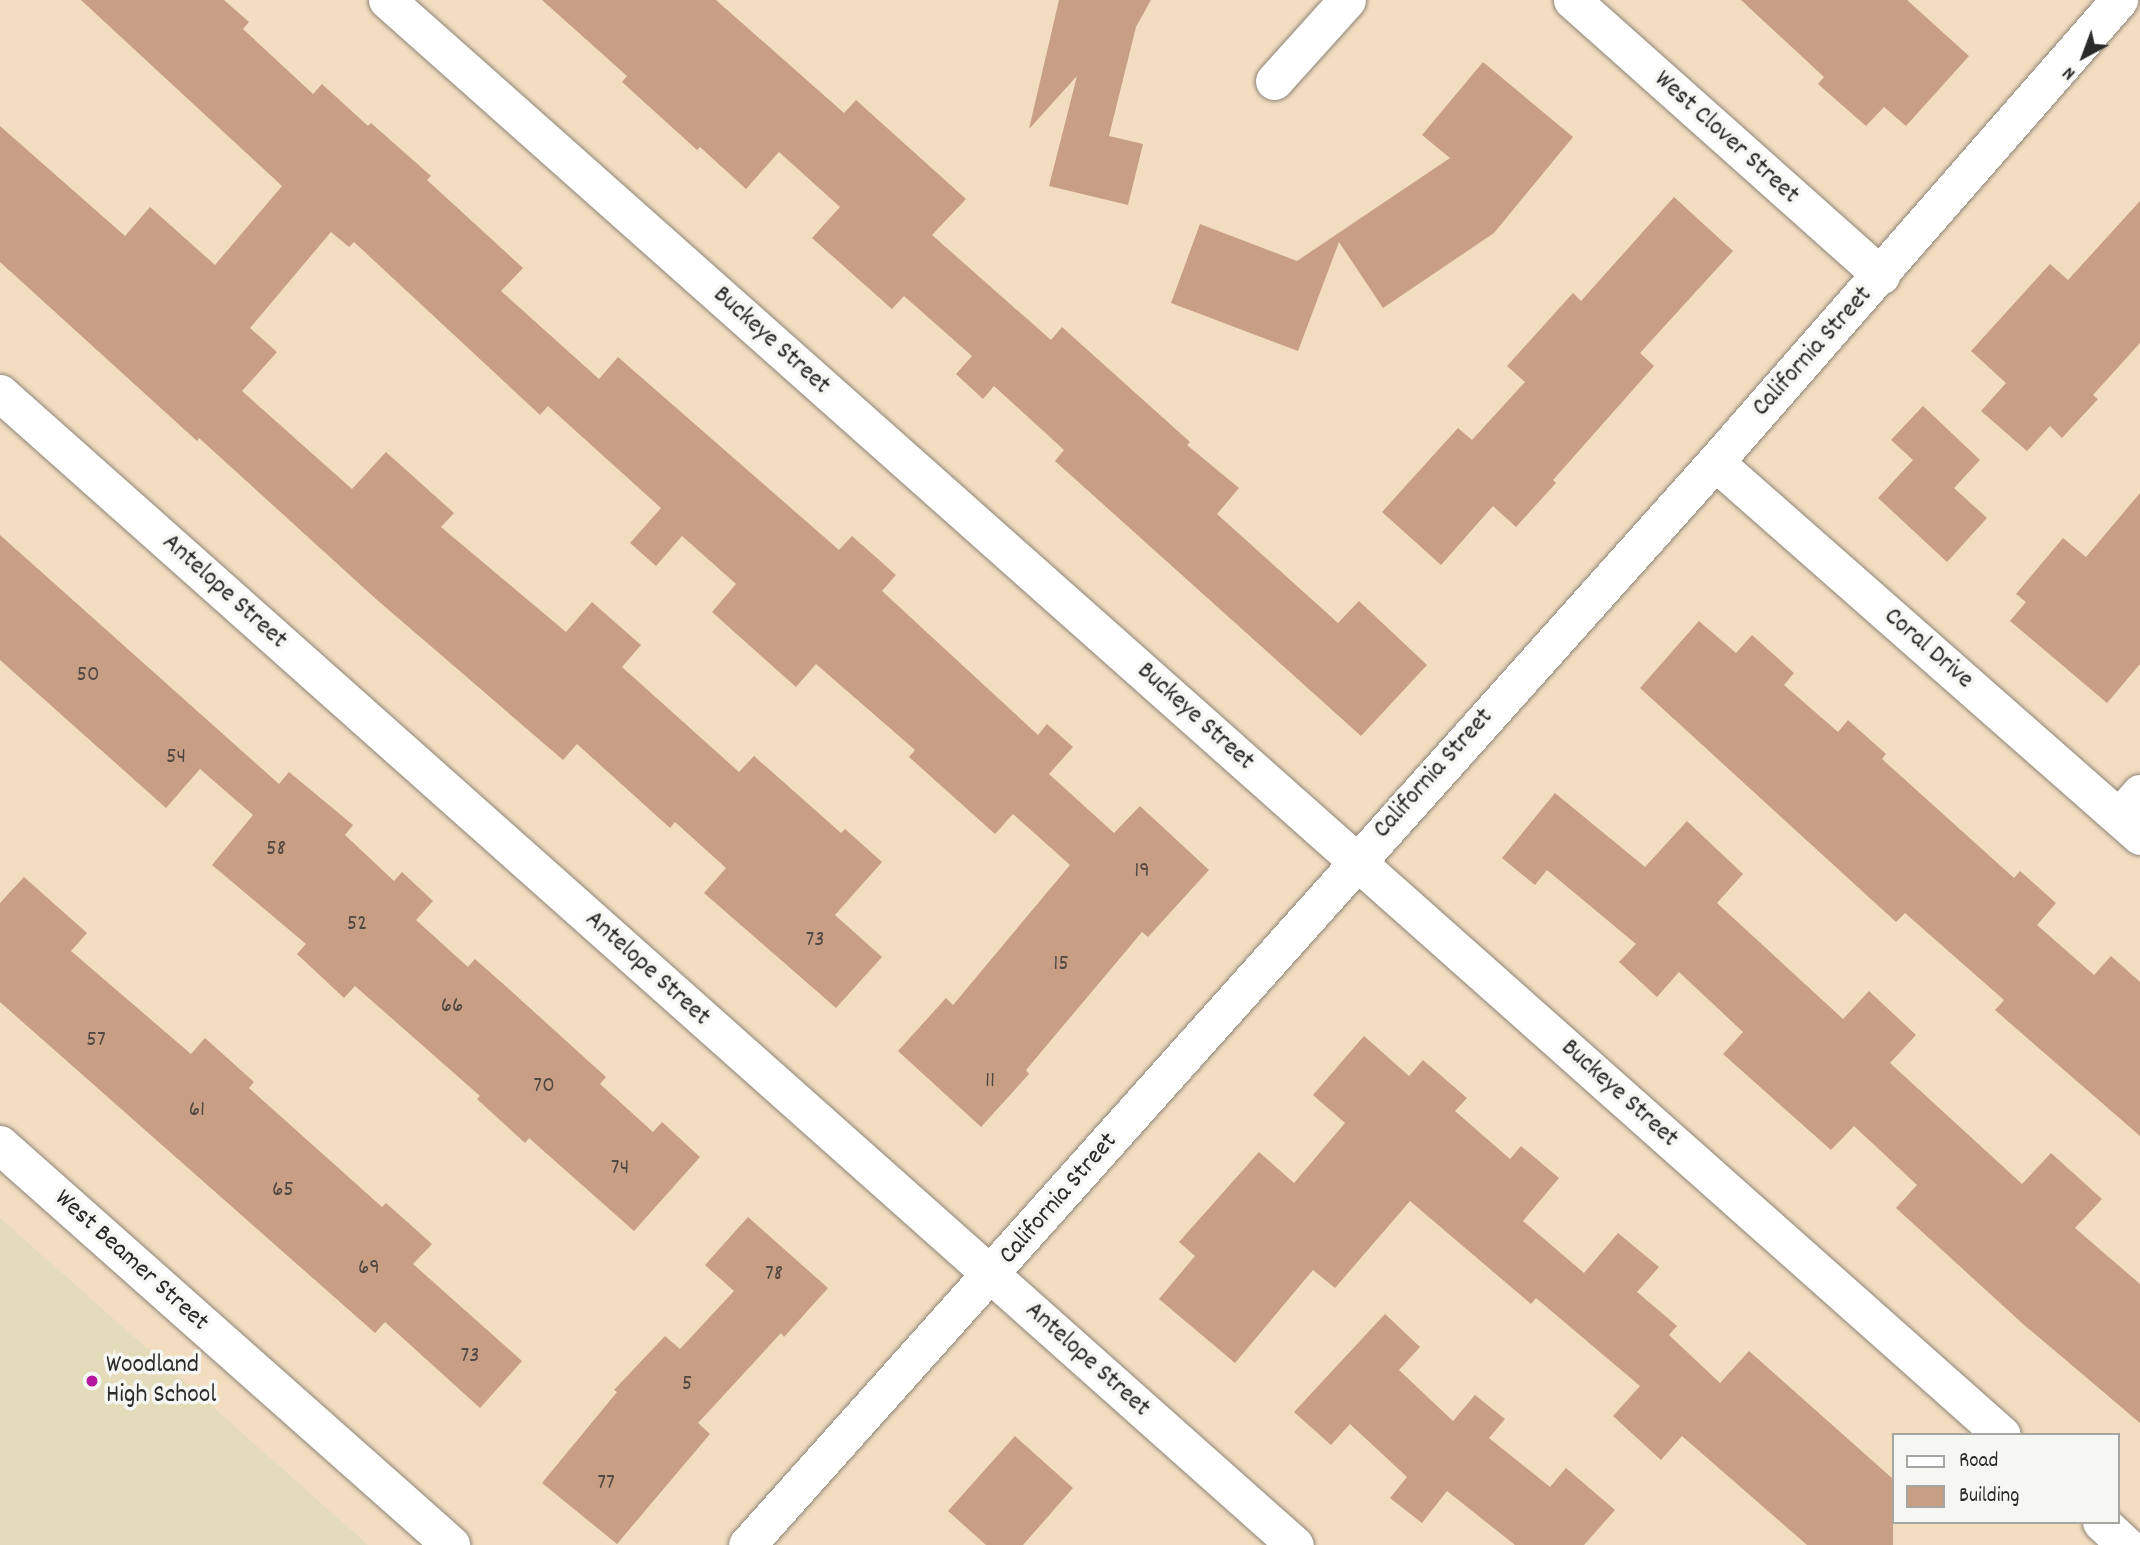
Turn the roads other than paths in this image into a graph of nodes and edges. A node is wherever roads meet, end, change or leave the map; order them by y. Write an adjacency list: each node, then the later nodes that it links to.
1 (387, 0): 10 (street, Buckeye Street)
2 (1348, 0): 5 (street)
3 (1572, 0): 6 (street, West Clover Street)
4 (2119, 0): 6 (street, California Street)
5 (1275, 80)
6 (1881, 275): 8 (street, California Street)
7 (0, 393): 12 (street, Antelope Street)
8 (1715, 462): 9 (street, Coral Drive); 10 (street, California Street)
9 (2133, 816)
10 (1357, 862): 12 (street, California Street); 13 (street, Buckeye Street)
11 (0, 1145): 15 (street, West Beamer Street)
12 (992, 1274): 16 (street, California Street); 17 (street, Antelope Street)
13 (2000, 1433)
14 (2103, 1524): 18 (street)
15 (451, 1545)
16 (747, 1545)
17 (1295, 1545)
18 (2126, 1545)

